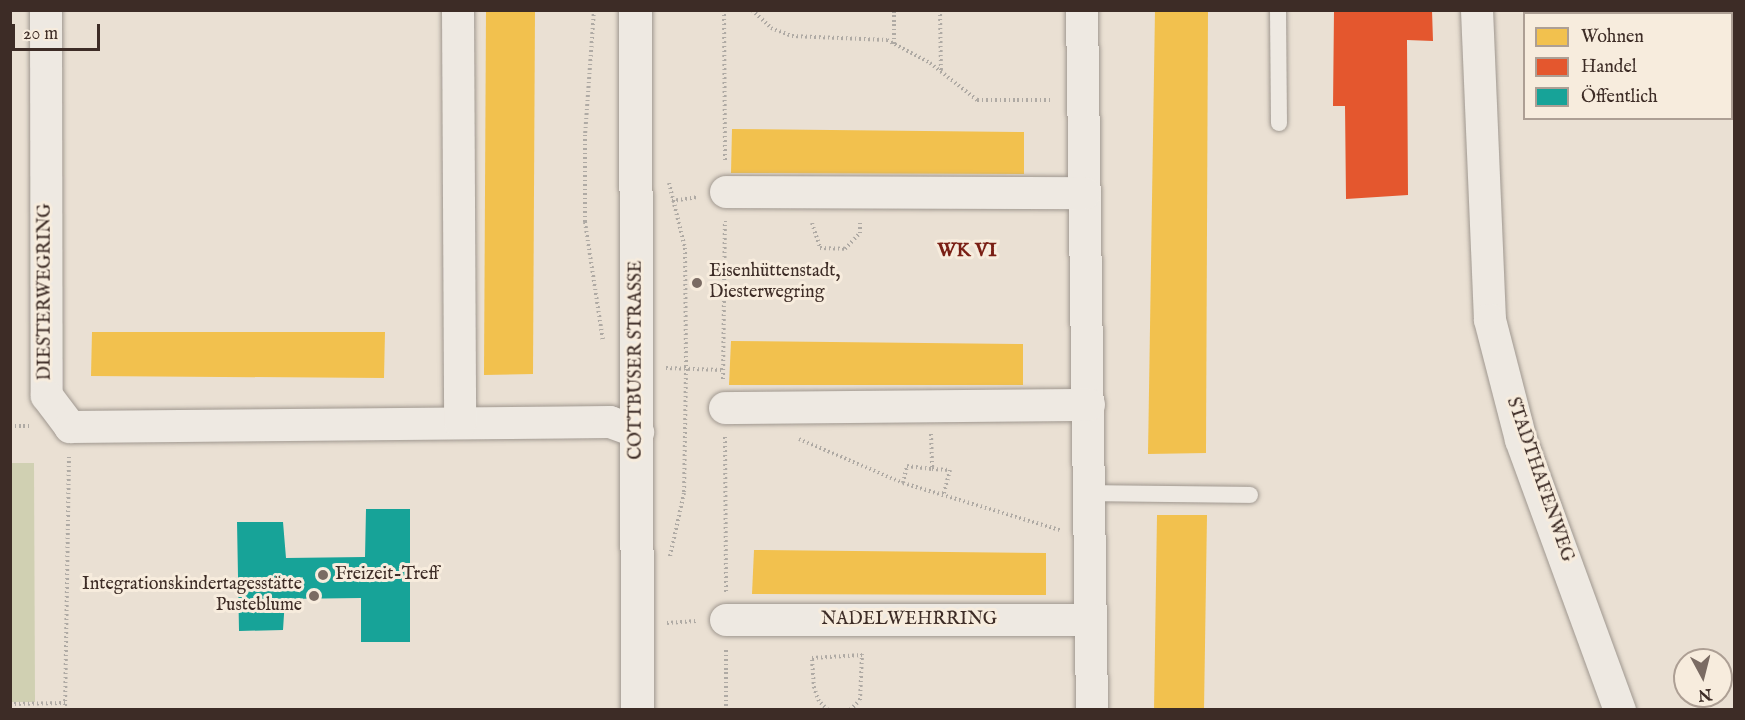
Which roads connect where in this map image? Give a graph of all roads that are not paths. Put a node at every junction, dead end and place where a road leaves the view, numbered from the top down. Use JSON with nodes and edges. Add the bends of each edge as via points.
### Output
{"nodes":[{"id":1,"x":46,"y":10,"type":"edge"},
{"id":2,"x":458,"y":10,"type":"edge"},
{"id":3,"x":635,"y":10,"type":"edge"},
{"id":4,"x":1083,"y":10,"type":"edge"},
{"id":5,"x":1278,"y":10,"type":"edge"},
{"id":6,"x":1479,"y":19,"type":"edge"},
{"id":7,"x":1279,"y":123,"type":"dead end"},
{"id":8,"x":726,"y":192,"type":"road end"},
{"id":9,"x":1085,"y":193,"type":"junction"},
{"id":10,"x":1089,"y":405,"type":"junction"},
{"id":11,"x":725,"y":408,"type":"road end"},
{"id":12,"x":460,"y":423,"type":"junction"},
{"id":13,"x":638,"y":432,"type":"junction"},
{"id":14,"x":1089,"y":493,"type":"junction"},
{"id":15,"x":1250,"y":495,"type":"dead end"},
{"id":16,"x":726,"y":620,"type":"road end"},
{"id":17,"x":1091,"y":620,"type":"junction"},
{"id":18,"x":637,"y":710,"type":"edge"},
{"id":19,"x":1092,"y":710,"type":"edge"},
{"id":20,"x":1620,"y":710,"type":"edge"}],
"edges":[{"from":1,"to":12,"type":"street","name":"DIESTERWEGRING","via":[[47,396],[70,427]]},
{"from":2,"to":12,"type":"street"},
{"from":3,"to":13,"type":"street","name":"COTTBUSER STRASSE"},
{"from":4,"to":9,"type":"street"},
{"from":5,"to":7,"type":"lane"},
{"from":6,"to":20,"type":"street","name":"STADTHAFENWEG","via":[[1490,320],[1521,440]]},
{"from":8,"to":9,"type":"street"},
{"from":9,"to":10,"type":"street"},
{"from":10,"to":11,"type":"street"},
{"from":10,"to":14,"type":"street"},
{"from":12,"to":13,"type":"street","via":[[610,422]]},
{"from":13,"to":18,"type":"street","name":"COTTBUSER STRASSE"},
{"from":14,"to":15,"type":"lane"},
{"from":14,"to":17,"type":"street"},
{"from":16,"to":17,"type":"street","name":"NADELWEHRRING"},
{"from":17,"to":19,"type":"street"}]}
